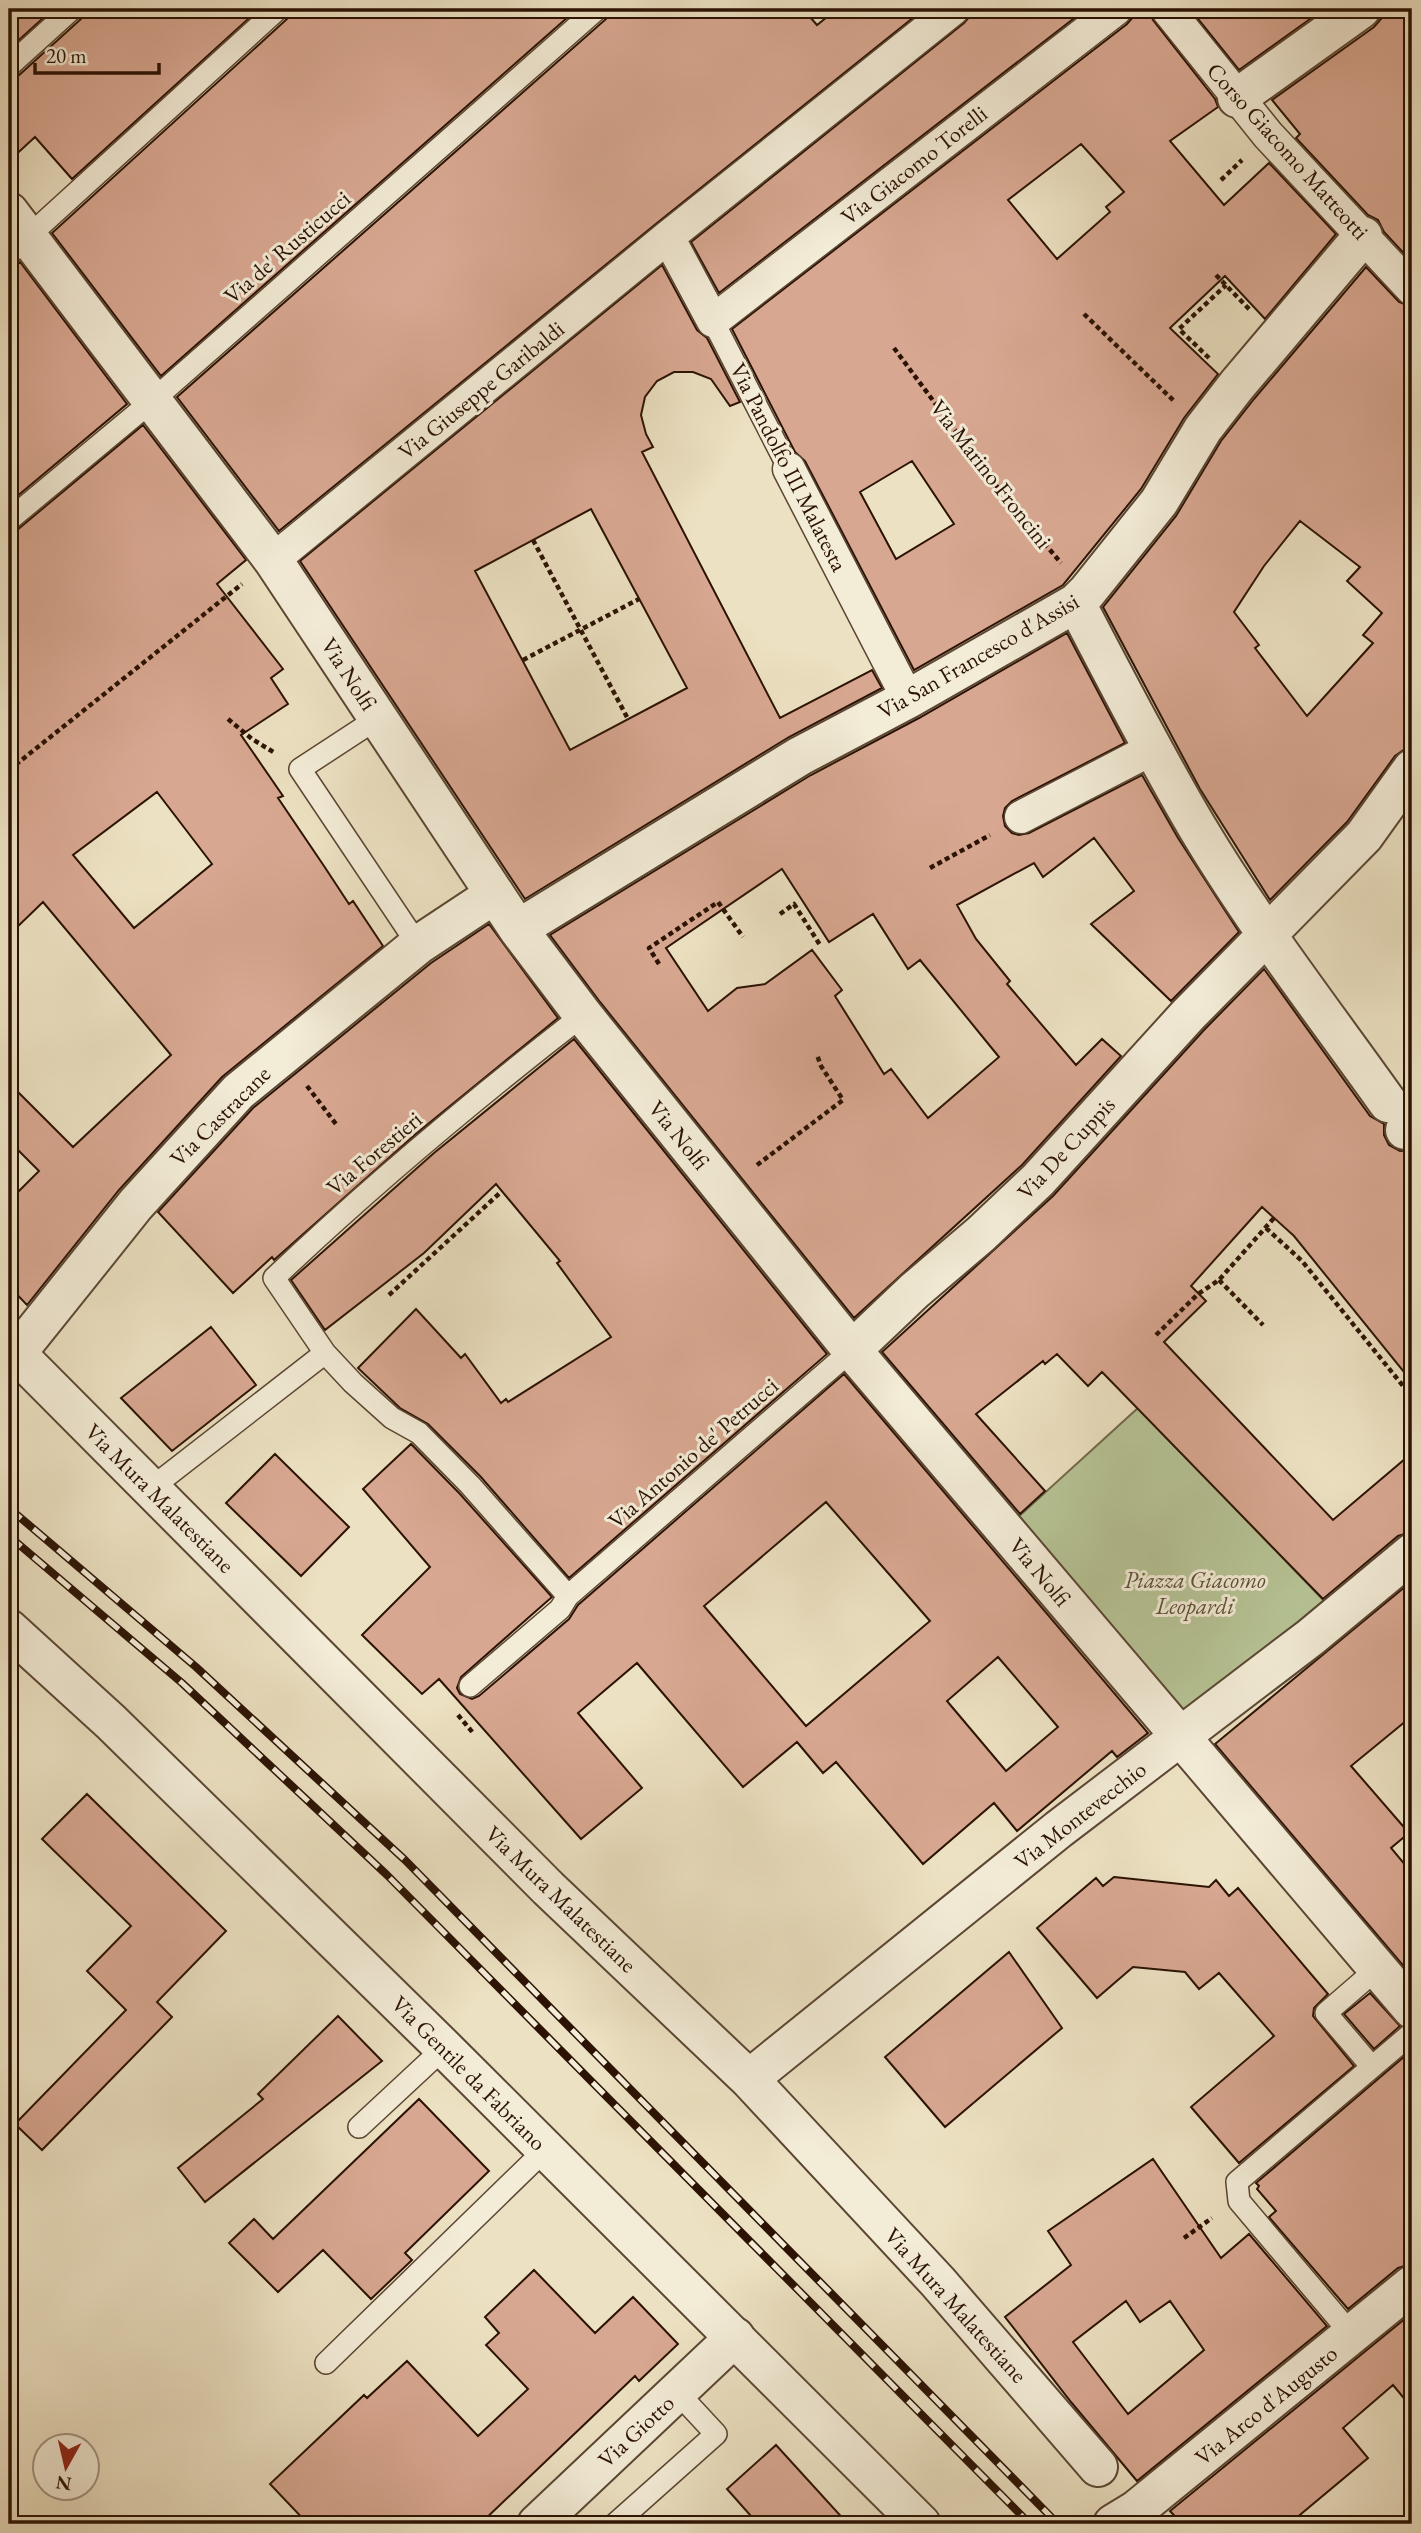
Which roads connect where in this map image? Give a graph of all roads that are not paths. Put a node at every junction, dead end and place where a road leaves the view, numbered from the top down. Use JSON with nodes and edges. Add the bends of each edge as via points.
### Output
{"nodes":[{"id":1,"x":72,"y":9,"type":"edge"},
{"id":2,"x":278,"y":9,"type":"edge"},
{"id":3,"x":597,"y":9,"type":"edge"},
{"id":4,"x":953,"y":9,"type":"edge"},
{"id":5,"x":1116,"y":9,"type":"edge"},
{"id":6,"x":1167,"y":9,"type":"edge"},
{"id":7,"x":1361,"y":9,"type":"edge"},
{"id":8,"x":9,"y":66,"type":"edge"},
{"id":9,"x":1237,"y":98,"type":"junction"},
{"id":10,"x":15,"y":234,"type":"edge"},
{"id":11,"x":1363,"y":236,"type":"junction"},
{"id":12,"x":668,"y":237,"type":"junction"},
{"id":13,"x":1412,"y":289,"type":"edge"},
{"id":14,"x":713,"y":321,"type":"junction"},
{"id":15,"x":152,"y":401,"type":"junction"},
{"id":16,"x":789,"y":469,"type":"joint"},
{"id":17,"x":9,"y":520,"type":"edge"},
{"id":18,"x":273,"y":560,"type":"junction"},
{"id":19,"x":1081,"y":597,"type":"junction"},
{"id":20,"x":908,"y":699,"type":"junction"},
{"id":21,"x":378,"y":718,"type":"junction"},
{"id":22,"x":1152,"y":749,"type":"junction"},
{"id":23,"x":1412,"y":769,"type":"edge"},
{"id":24,"x":1021,"y":817,"type":"road end"},
{"id":25,"x":495,"y":894,"type":"junction"},
{"id":26,"x":518,"y":929,"type":"junction"},
{"id":27,"x":1268,"y":934,"type":"junction"},
{"id":28,"x":418,"y":945,"type":"junction"},
{"id":29,"x":583,"y":1016,"type":"junction"},
{"id":30,"x":1404,"y":1126,"type":"edge"},
{"id":31,"x":13,"y":1350,"type":"edge"},
{"id":32,"x":852,"y":1350,"type":"junction"},
{"id":33,"x":325,"y":1353,"type":"junction"},
{"id":34,"x":150,"y":1489,"type":"junction"},
{"id":35,"x":1412,"y":1553,"type":"edge"},
{"id":36,"x":568,"y":1596,"type":"junction"},
{"id":37,"x":9,"y":1629,"type":"edge"},
{"id":38,"x":470,"y":1686,"type":"dead end"},
{"id":39,"x":1180,"y":1738,"type":"junction"},
{"id":40,"x":1378,"y":1968,"type":"junction"},
{"id":41,"x":1412,"y":2008,"type":"edge"},
{"id":42,"x":1412,"y":2032,"type":"edge"},
{"id":43,"x":444,"y":2048,"type":"junction"},
{"id":44,"x":1372,"y":2067,"type":"junction"},
{"id":45,"x":749,"y":2079,"type":"junction"},
{"id":46,"x":359,"y":2127,"type":"dead end"},
{"id":47,"x":546,"y":2149,"type":"junction"},
{"id":48,"x":1412,"y":2285,"type":"edge"},
{"id":49,"x":1352,"y":2335,"type":"junction"},
{"id":50,"x":735,"y":2337,"type":"junction"},
{"id":51,"x":326,"y":2363,"type":"dead end"},
{"id":52,"x":677,"y":2392,"type":"junction"},
{"id":53,"x":1098,"y":2467,"type":"dead end"},
{"id":54,"x":1115,"y":2523,"type":"edge"},
{"id":55,"x":537,"y":2524,"type":"edge"},
{"id":56,"x":615,"y":2524,"type":"edge"},
{"id":57,"x":921,"y":2524,"type":"edge"}],
"edges":[{"from":1,"to":8,"type":"lane"},
{"from":2,"to":10,"type":"lane"},
{"from":3,"to":15,"type":"lane","name":"Via de' Rusticucci"},
{"from":4,"to":12,"type":"street","name":"Via Giuseppe Garibaldi"},
{"from":5,"to":14,"type":"street","name":"Via Giacomo Torelli"},
{"from":6,"to":9,"type":"street","name":"Corso Giacomo Matteotti"},
{"from":7,"to":9,"type":"street"},
{"from":9,"to":11,"type":"street","name":"Corso Giacomo Matteotti"},
{"from":10,"to":15,"type":"street","name":"Via Nolfi"},
{"from":11,"to":13,"type":"street","name":"Corso Giacomo Matteotti"},
{"from":11,"to":19,"type":"street","name":"Via San Francesco d'Assisi","via":[[1237,385],[1203,429],[1159,502]]},
{"from":12,"to":14,"type":"street","name":"Via Pandolfo III Malatesta"},
{"from":12,"to":18,"type":"street","name":"Via Giuseppe Garibaldi"},
{"from":14,"to":16,"type":"lane","name":"Via Pandolfo III Malatesta"},
{"from":15,"to":17,"type":"lane","name":"Via de' Rusticucci"},
{"from":15,"to":18,"type":"street","name":"Via Nolfi"},
{"from":16,"to":20,"type":"street","name":"Via Pandolfo III Malatesta"},
{"from":18,"to":21,"type":"street","name":"Via Nolfi"},
{"from":19,"to":20,"type":"street","name":"Via San Francesco d'Assisi"},
{"from":19,"to":22,"type":"street"},
{"from":20,"to":26,"type":"street","name":"Via San Francesco d'Assisi","via":[[800,756]]},
{"from":21,"to":25,"type":"street","name":"Via Nolfi"},
{"from":21,"to":28,"type":"lane","via":[[300,769]]},
{"from":22,"to":24,"type":"street"},
{"from":22,"to":27,"type":"street"},
{"from":23,"to":27,"type":"street","name":"Via De Cuppis","via":[[1364,836]]},
{"from":25,"to":26,"type":"street","name":"Via Nolfi"},
{"from":25,"to":28,"type":"street","name":"Via Castracane"},
{"from":26,"to":29,"type":"street","name":"Via Nolfi"},
{"from":27,"to":30,"type":"street"},
{"from":27,"to":32,"type":"street","name":"Via De Cuppis","via":[[1038,1180]]},
{"from":28,"to":31,"type":"street","name":"Via Castracane","via":[[238,1092]]},
{"from":29,"to":32,"type":"street","name":"Via Nolfi"},
{"from":29,"to":33,"type":"lane","name":"Via Forestieri","via":[[356,1202],[274,1278]]},
{"from":31,"to":34,"type":"street","name":"Via Mura Malatestiane"},
{"from":32,"to":36,"type":"lane","name":"Via Antonio de' Petrucci"},
{"from":32,"to":39,"type":"street","name":"Via Nolfi"},
{"from":33,"to":34,"type":"lane"},
{"from":33,"to":36,"type":"lane","via":[[392,1418],[418,1433]]},
{"from":34,"to":45,"type":"street","name":"Via Mura Malatestiane","via":[[548,1888]]},
{"from":35,"to":39,"type":"street","name":"Via Montevecchio"},
{"from":36,"to":38,"type":"lane","name":"Via Antonio de' Petrucci","via":[[560,1609]]},
{"from":37,"to":43,"type":"street","name":"Via Gentile da Fabriano","via":[[111,1722]]},
{"from":39,"to":40,"type":"street","name":"Via Nolfi"},
{"from":39,"to":45,"type":"street","name":"Via Montevecchio","via":[[1059,1829]]},
{"from":40,"to":41,"type":"street","name":"Via Nolfi"},
{"from":40,"to":44,"type":"lane","via":[[1326,2014]]},
{"from":42,"to":44,"type":"lane"},
{"from":43,"to":46,"type":"lane"},
{"from":43,"to":47,"type":"street","name":"Via Gentile da Fabriano"},
{"from":44,"to":49,"type":"lane","via":[[1237,2182],[1239,2201]]},
{"from":45,"to":53,"type":"street","name":"Via Mura Malatestiane","via":[[938,2282]]},
{"from":47,"to":50,"type":"street","name":"Via Gentile da Fabriano"},
{"from":47,"to":51,"type":"lane"},
{"from":48,"to":49,"type":"street","name":"Via Arco d'Augusto"},
{"from":49,"to":54,"type":"street","name":"Via Arco d'Augusto"},
{"from":50,"to":52,"type":"street","name":"Via Giotto"},
{"from":50,"to":57,"type":"street","name":"Via Gentile da Fabriano"},
{"from":52,"to":55,"type":"street","name":"Via Giotto"},
{"from":52,"to":56,"type":"lane","via":[[716,2434]]}]}
